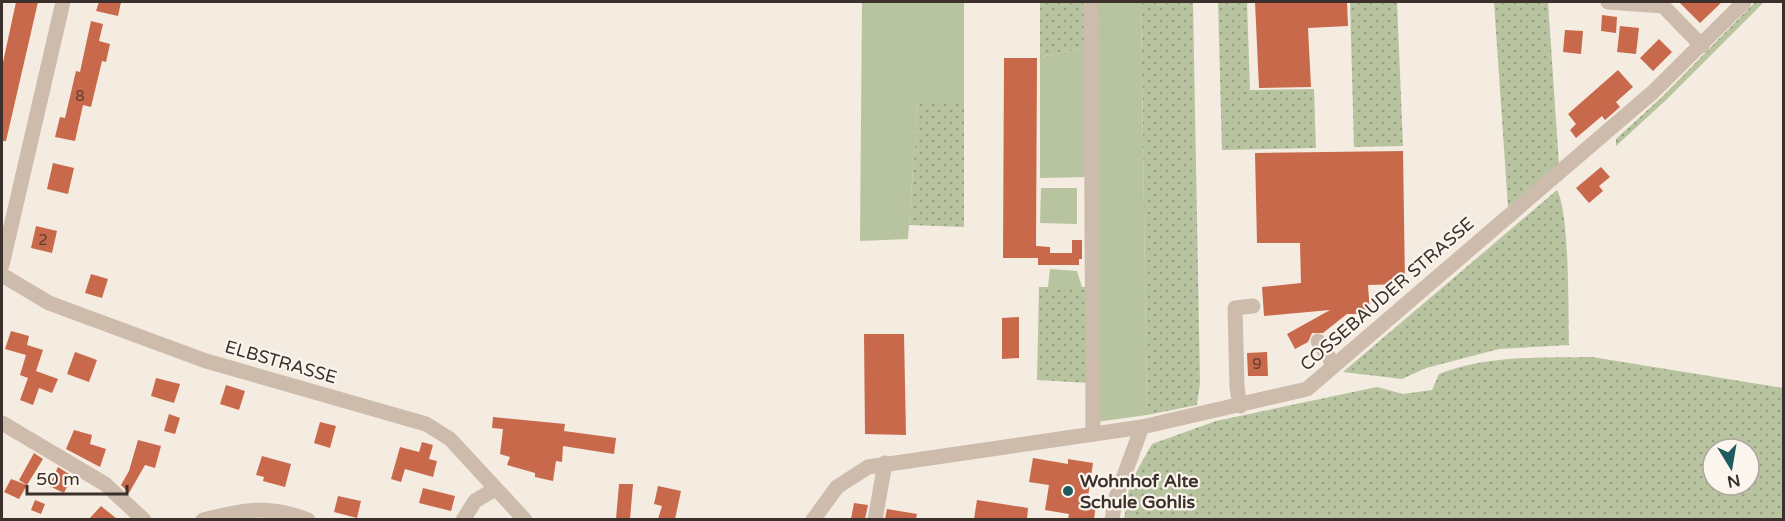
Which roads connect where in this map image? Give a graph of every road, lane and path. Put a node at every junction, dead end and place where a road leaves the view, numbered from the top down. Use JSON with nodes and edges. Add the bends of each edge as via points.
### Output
{"nodes":[{"id":1,"x":63,"y":2,"type":"edge"},
{"id":2,"x":1091,"y":2,"type":"edge"},
{"id":3,"x":1608,"y":2,"type":"edge"},
{"id":4,"x":1744,"y":2,"type":"edge"},
{"id":5,"x":1702,"y":46,"type":"junction"},
{"id":6,"x":2,"y":265,"type":"edge"},
{"id":7,"x":2,"y":275,"type":"edge"},
{"id":8,"x":1253,"y":306,"type":"dead end"},
{"id":9,"x":1318,"y":341,"type":"dead end"},
{"id":10,"x":1334,"y":365,"type":"junction"},
{"id":11,"x":1240,"y":406,"type":"junction"},
{"id":12,"x":2,"y":423,"type":"edge"},
{"id":13,"x":1142,"y":427,"type":"junction"},
{"id":14,"x":1093,"y":434,"type":"junction"},
{"id":15,"x":885,"y":463,"type":"junction"},
{"id":16,"x":495,"y":489,"type":"junction"},
{"id":17,"x":144,"y":519,"type":"edge"},
{"id":18,"x":203,"y":519,"type":"edge"},
{"id":19,"x":308,"y":519,"type":"edge"},
{"id":20,"x":463,"y":519,"type":"edge"},
{"id":21,"x":525,"y":519,"type":"edge"},
{"id":22,"x":813,"y":519,"type":"edge"},
{"id":23,"x":875,"y":519,"type":"edge"},
{"id":24,"x":1112,"y":519,"type":"edge"}],
"edges":[{"from":1,"to":6,"type":"street"},
{"from":2,"to":14,"type":"street"},
{"from":3,"to":5,"type":"street","via":[[1663,6]]},
{"from":4,"to":5,"type":"street","name":"COSSEBAUDER STRASSE"},
{"from":5,"to":10,"type":"street","name":"COSSEBAUDER STRASSE","via":[[1653,93]]},
{"from":7,"to":16,"type":"street","name":"ELBSTRASSE","via":[[49,303],[206,361],[426,424],[450,439]]},
{"from":8,"to":11,"type":"street","via":[[1235,308]]},
{"from":9,"to":10,"type":"street"},
{"from":10,"to":11,"type":"street","name":"COSSEBAUDER STRASSE","via":[[1306,389]]},
{"from":11,"to":13,"type":"street","name":"COSSEBAUDER STRASSE"},
{"from":12,"to":17,"type":"street","via":[[105,484]]},
{"from":13,"to":14,"type":"street","name":"COSSEBAUDER STRASSE"},
{"from":13,"to":24,"type":"street"},
{"from":14,"to":15,"type":"street","name":"COSSEBAUDER STRASSE"},
{"from":15,"to":22,"type":"street","name":"COSSEBAUDER STRASSE","via":[[868,467],[837,486]]},
{"from":15,"to":23,"type":"street"},
{"from":16,"to":20,"type":"street","via":[[475,501]]},
{"from":16,"to":21,"type":"street","name":"ELBSTRASSE"},
{"from":18,"to":19,"type":"street","via":[[243,510],[283,510]]}]}
